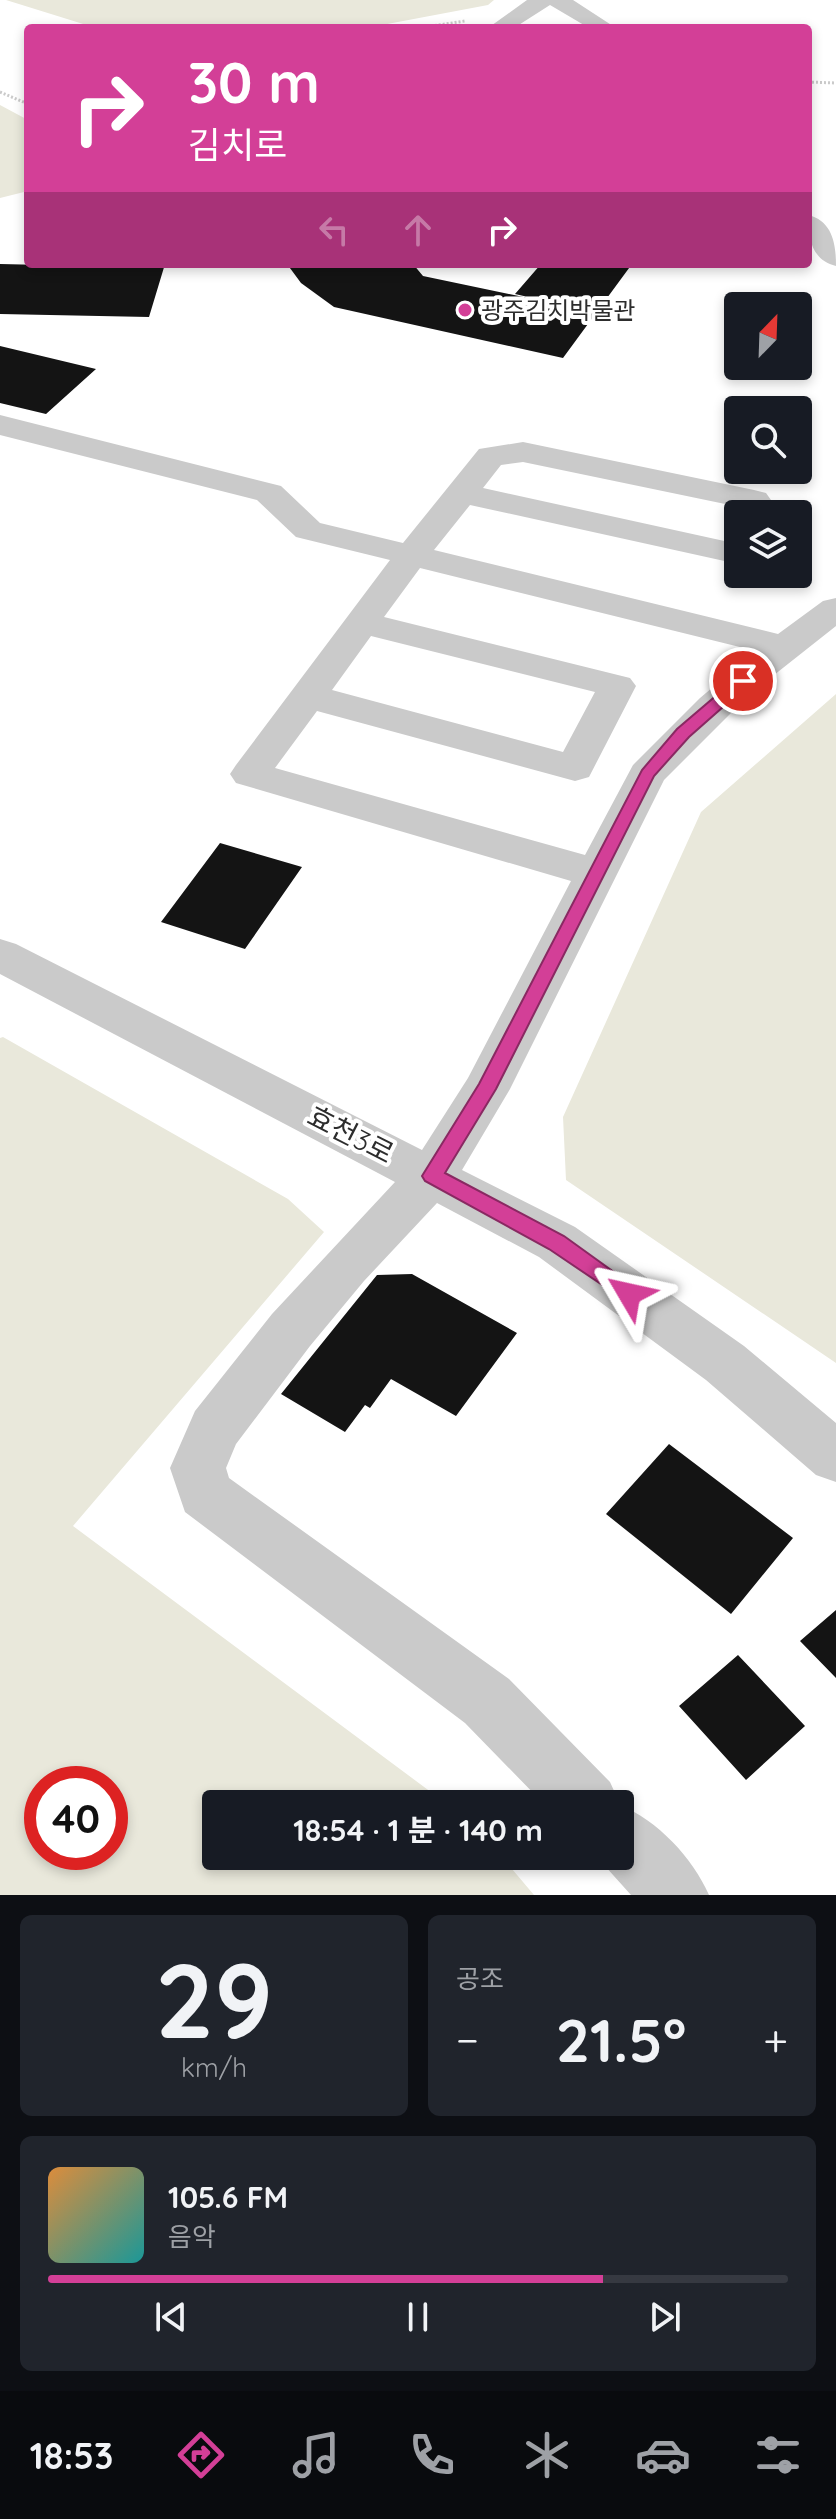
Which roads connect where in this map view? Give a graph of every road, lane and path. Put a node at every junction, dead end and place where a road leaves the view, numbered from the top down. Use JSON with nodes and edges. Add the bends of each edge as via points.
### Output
{"nodes":[{"id":1,"x":542,"y":0,"type":"edge"},
{"id":2,"x":557,"y":0,"type":"edge"},
{"id":3,"x":505,"y":24,"type":"edge"},
{"id":4,"x":600,"y":24,"type":"edge"},
{"id":5,"x":812,"y":82,"type":"edge"},
{"id":6,"x":836,"y":83,"type":"edge"},
{"id":7,"x":0,"y":92,"type":"edge"},
{"id":8,"x":24,"y":102,"type":"edge"},
{"id":9,"x":812,"y":228,"type":"edge"},
{"id":10,"x":836,"y":258,"type":"edge"},
{"id":11,"x":0,"y":425,"type":"edge"},
{"id":12,"x":462,"y":493,"type":"junction"},
{"id":13,"x":754,"y":500,"type":"dead end"},
{"id":14,"x":724,"y":551,"type":"edge"},
{"id":15,"x":411,"y":556,"type":"junction"},
{"id":16,"x":836,"y":609,"type":"edge"},
{"id":17,"x":363,"y":623,"type":"junction"},
{"id":18,"x":783,"y":646,"type":"junction"},
{"id":19,"x":308,"y":696,"type":"junction"},
{"id":20,"x":596,"y":873,"type":"junction"},
{"id":21,"x":5,"y":960,"type":"edge"},
{"id":22,"x":432,"y":1176,"type":"junction"},
{"id":23,"x":833,"y":1449,"type":"edge"},
{"id":24,"x":574,"y":1790,"type":"edge"},
{"id":25,"x":634,"y":1852,"type":"edge"},
{"id":26,"x":676,"y":1895,"type":"edge"}],
"edges":[{"from":1,"to":3,"type":"street"},
{"from":2,"to":4,"type":"street"},
{"from":5,"to":6,"type":"path"},
{"from":7,"to":8,"type":"path"},
{"from":9,"to":10,"type":"street"},
{"from":11,"to":15,"type":"street","via":[[269,493],[308,530]]},
{"from":12,"to":13,"type":"street","via":[[491,456],[523,452]]},
{"from":12,"to":14,"type":"street"},
{"from":12,"to":15,"type":"street"},
{"from":15,"to":17,"type":"street"},
{"from":15,"to":18,"type":"street"},
{"from":16,"to":18,"type":"street"},
{"from":17,"to":19,"type":"street"},
{"from":17,"to":19,"type":"street","via":[[617,686],[575,768]]},
{"from":18,"to":20,"type":"street","via":[[683,733],[647,774]]},
{"from":19,"to":20,"type":"street","via":[[250,774]]},
{"from":20,"to":22,"type":"street","via":[[486,1089]]},
{"from":21,"to":22,"type":"street","name":"효천3로"},
{"from":22,"to":23,"type":"street","name":"효천3로","via":[[557,1242]]},
{"from":22,"to":24,"type":"street","via":[[291,1330],[214,1429],[198,1468],[205,1494],[487,1701]]},
{"from":25,"to":26,"type":"street"}]}
